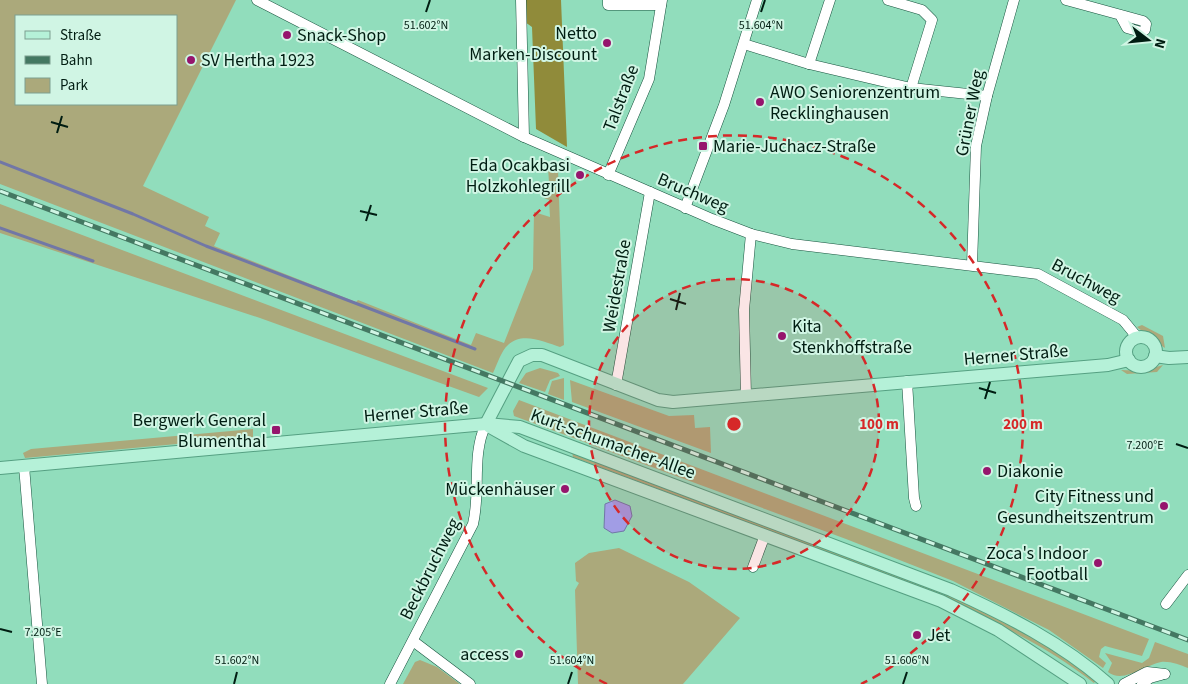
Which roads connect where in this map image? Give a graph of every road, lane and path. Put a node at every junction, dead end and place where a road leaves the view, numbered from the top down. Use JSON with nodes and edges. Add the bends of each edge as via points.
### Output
{"nodes":[{"id":1,"x":257,"y":0,"type":"edge"},
{"id":2,"x":521,"y":0,"type":"edge"},
{"id":3,"x":608,"y":0,"type":"edge"},
{"id":4,"x":757,"y":0,"type":"edge"},
{"id":5,"x":830,"y":0,"type":"edge"},
{"id":6,"x":888,"y":0,"type":"edge"},
{"id":7,"x":1014,"y":0,"type":"edge"},
{"id":8,"x":1066,"y":0,"type":"edge"},
{"id":9,"x":661,"y":2,"type":"edge"},
{"id":10,"x":1120,"y":15,"type":"dead end"},
{"id":11,"x":744,"y":44,"type":"junction"},
{"id":12,"x":809,"y":64,"type":"junction"},
{"id":13,"x":911,"y":88,"type":"junction"},
{"id":14,"x":987,"y":96,"type":"junction"},
{"id":15,"x":524,"y":137,"type":"junction"},
{"id":16,"x":608,"y":175,"type":"junction"},
{"id":17,"x":650,"y":192,"type":"junction"},
{"id":18,"x":685,"y":208,"type":"junction"},
{"id":19,"x":752,"y":234,"type":"junction"},
{"id":20,"x":972,"y":264,"type":"junction"},
{"id":21,"x":1136,"y":337,"type":"junction"},
{"id":22,"x":1155,"y":356,"type":"junction"},
{"id":23,"x":1188,"y":356,"type":"edge"},
{"id":24,"x":1129,"y":360,"type":"junction"},
{"id":25,"x":907,"y":381,"type":"junction"},
{"id":26,"x":616,"y":385,"type":"junction"},
{"id":27,"x":746,"y":396,"type":"junction"},
{"id":28,"x":486,"y":424,"type":"junction"},
{"id":29,"x":24,"y":466,"type":"junction"},
{"id":30,"x":0,"y":468,"type":"edge"},
{"id":31,"x":916,"y":506,"type":"dead end"},
{"id":32,"x":765,"y":534,"type":"junction"},
{"id":33,"x":753,"y":567,"type":"dead end"},
{"id":34,"x":1188,"y":575,"type":"edge"},
{"id":35,"x":1166,"y":604,"type":"dead end"},
{"id":36,"x":413,"y":641,"type":"junction"},
{"id":37,"x":1069,"y":679,"type":"edge"},
{"id":38,"x":42,"y":684,"type":"edge"},
{"id":39,"x":390,"y":684,"type":"edge"},
{"id":40,"x":470,"y":684,"type":"edge"},
{"id":41,"x":1080,"y":684,"type":"edge"},
{"id":42,"x":1108,"y":684,"type":"edge"},
{"id":43,"x":1124,"y":684,"type":"edge"},
{"id":44,"x":1142,"y":684,"type":"edge"}],
"edges":[{"from":1,"to":15,"type":"street","name":"Bruchweg"},
{"from":2,"to":15,"type":"street"},
{"from":3,"to":9,"type":"street","via":[[608,5]]},
{"from":4,"to":11,"type":"street"},
{"from":5,"to":12,"type":"street"},
{"from":6,"to":13,"type":"street","via":[[922,10],[932,20]]},
{"from":7,"to":14,"type":"street","name":"Grüner Weg"},
{"from":8,"to":10,"type":"street"},
{"from":9,"to":16,"type":"street","name":"Talstraße","via":[[649,79]]},
{"from":11,"to":12,"type":"street"},
{"from":11,"to":18,"type":"street"},
{"from":12,"to":13,"type":"street"},
{"from":13,"to":14,"type":"street"},
{"from":14,"to":20,"type":"street","name":"Grüner Weg","via":[[976,146]]},
{"from":15,"to":16,"type":"street","name":"Bruchweg"},
{"from":16,"to":17,"type":"street","name":"Bruchweg"},
{"from":17,"to":18,"type":"street","name":"Bruchweg"},
{"from":17,"to":26,"type":"street","name":"Weidestraße"},
{"from":18,"to":19,"type":"street","name":"Bruchweg"},
{"from":19,"to":20,"type":"street","name":"Bruchweg","via":[[834,251]]},
{"from":19,"to":27,"type":"street","via":[[744,310]]},
{"from":20,"to":21,"type":"street","name":"Bruchweg","via":[[1038,274],[1123,320]]},
{"from":21,"to":22,"type":"main road","via":[[1143,337],[1153,344]]},
{"from":21,"to":24,"type":"main road","via":[[1128,344],[1126,355]]},
{"from":22,"to":23,"type":"main road"},
{"from":22,"to":24,"type":"main road","via":[[1143,366]]},
{"from":24,"to":25,"type":"main road","name":"Herner Straße","via":[[1108,365]]},
{"from":25,"to":27,"type":"main road","name":"Herner Straße"},
{"from":25,"to":31,"type":"street"},
{"from":26,"to":27,"type":"main road","name":"Herner Straße","via":[[673,402]]},
{"from":26,"to":28,"type":"main road","name":"Herner Straße","via":[[566,363],[532,355],[519,362]]},
{"from":28,"to":29,"type":"main road","name":"Herner Straße"},
{"from":28,"to":32,"type":"main road","name":"Kurt-Schumacher-Allee","via":[[524,446]]},
{"from":28,"to":36,"type":"street","name":"Beckbruchweg","via":[[478,440],[478,496],[473,524]]},
{"from":28,"to":42,"type":"main road","name":"Kurt-Schumacher-Allee","via":[[520,427],[914,574],[1021,624],[1054,643]]},
{"from":29,"to":30,"type":"main road","name":"Herner Straße"},
{"from":29,"to":38,"type":"street"},
{"from":32,"to":33,"type":"street"},
{"from":32,"to":37,"type":"main road","name":"Kurt-Schumacher-Allee","via":[[941,601],[998,630]]},
{"from":34,"to":35,"type":"street"},
{"from":36,"to":39,"type":"street","name":"Beckbruchweg"},
{"from":36,"to":40,"type":"street","name":"Beckbruchweg"},
{"from":37,"to":41,"type":"main road","name":"Kurt-Schumacher-Allee"},
{"from":43,"to":44,"type":"street","via":[[1147,672],[1165,674],[1154,676]]}]}
